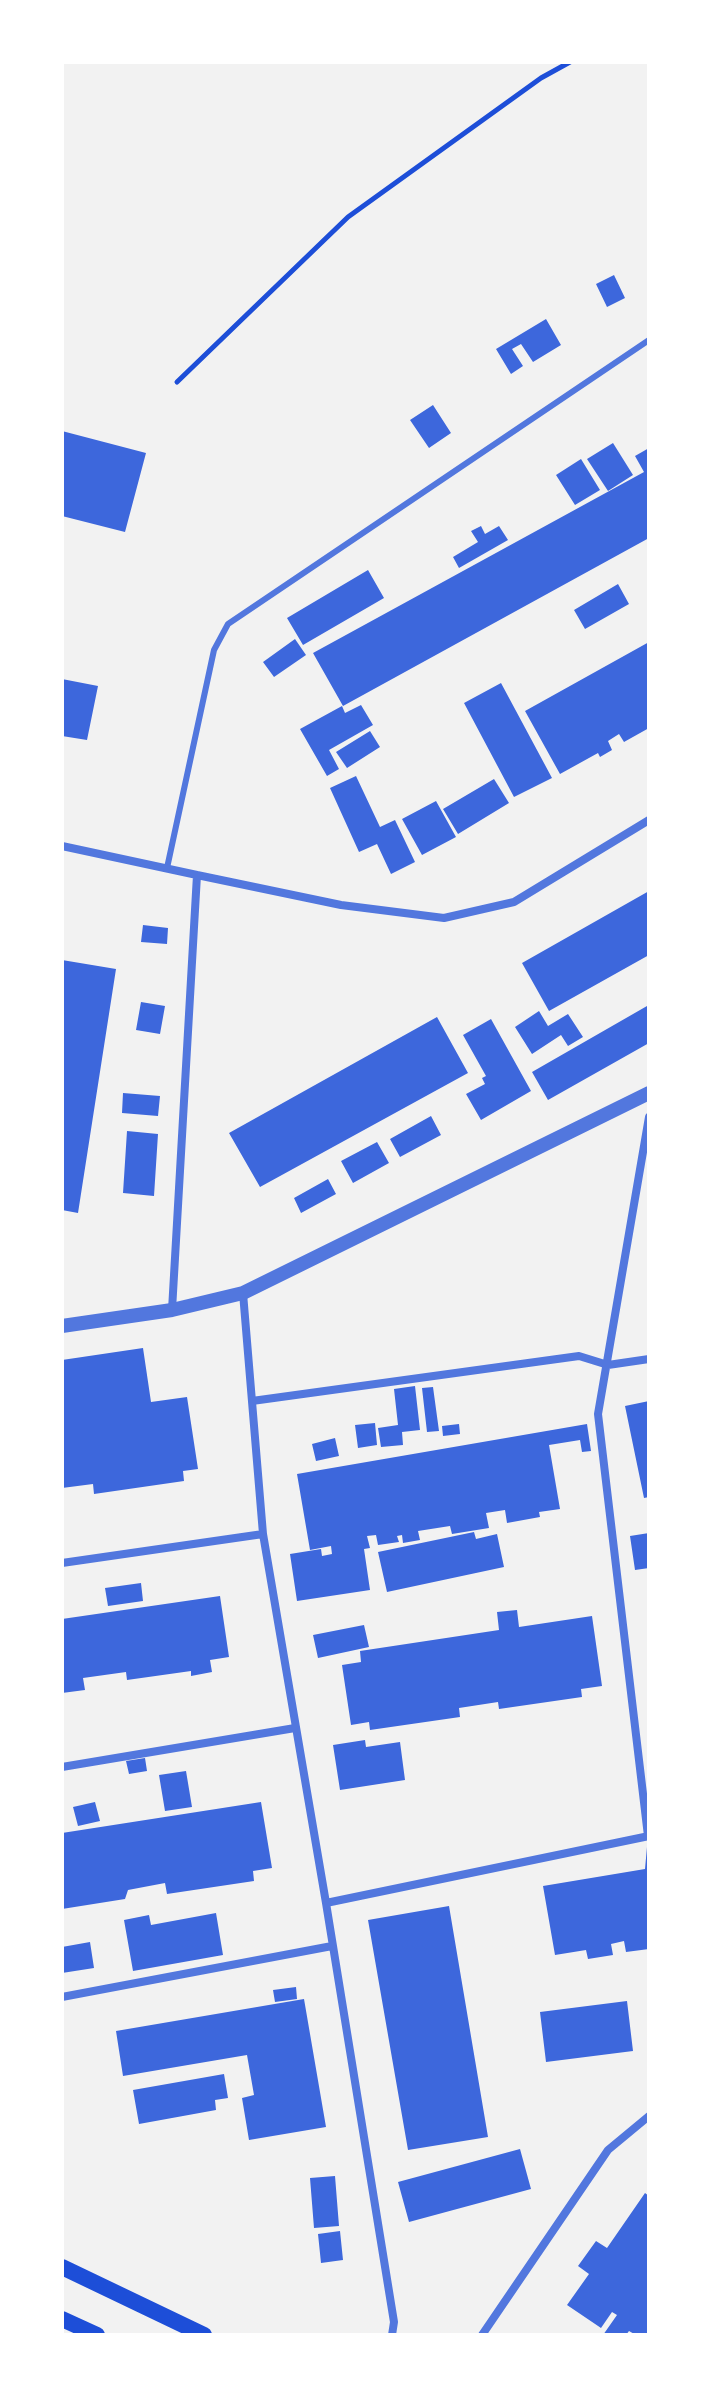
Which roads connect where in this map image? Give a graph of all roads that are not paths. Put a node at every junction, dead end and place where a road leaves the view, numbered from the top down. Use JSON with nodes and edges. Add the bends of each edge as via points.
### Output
{"nodes":[{"id":1,"x":649,"y":340,"type":"edge"},
{"id":2,"x":649,"y":820,"type":"edge"},
{"id":3,"x":62,"y":846,"type":"edge"},
{"id":4,"x":167,"y":868,"type":"junction"},
{"id":5,"x":197,"y":875,"type":"junction"},
{"id":6,"x":649,"y":1093,"type":"edge"},
{"id":7,"x":649,"y":1117,"type":"edge"},
{"id":8,"x":243,"y":1293,"type":"junction"},
{"id":9,"x":172,"y":1310,"type":"junction"},
{"id":10,"x":62,"y":1326,"type":"edge"},
{"id":11,"x":649,"y":1359,"type":"edge"},
{"id":12,"x":608,"y":1365,"type":"junction"},
{"id":13,"x":252,"y":1401,"type":"junction"},
{"id":14,"x":263,"y":1534,"type":"junction"},
{"id":15,"x":62,"y":1563,"type":"edge"},
{"id":16,"x":295,"y":1728,"type":"junction"},
{"id":17,"x":62,"y":1767,"type":"edge"},
{"id":18,"x":649,"y":1836,"type":"edge"},
{"id":19,"x":326,"y":1903,"type":"junction"},
{"id":20,"x":332,"y":1946,"type":"junction"},
{"id":21,"x":62,"y":1997,"type":"edge"},
{"id":22,"x":649,"y":2116,"type":"edge"},
{"id":23,"x":62,"y":2267,"type":"edge"},
{"id":24,"x":62,"y":2319,"type":"edge"},
{"id":25,"x":97,"y":2335,"type":"edge"},
{"id":26,"x":204,"y":2335,"type":"edge"},
{"id":27,"x":392,"y":2335,"type":"edge"},
{"id":28,"x":482,"y":2335,"type":"edge"}],
"edges":[{"from":1,"to":4,"type":"lane","via":[[228,624],[214,650]]},
{"from":2,"to":5,"type":"street","via":[[514,902],[444,918],[341,905]]},
{"from":3,"to":4,"type":"street"},
{"from":4,"to":5,"type":"street"},
{"from":5,"to":9,"type":"street"},
{"from":6,"to":8,"type":"street"},
{"from":7,"to":12,"type":"street"},
{"from":8,"to":9,"type":"street"},
{"from":8,"to":13,"type":"street"},
{"from":9,"to":10,"type":"street"},
{"from":11,"to":12,"type":"street"},
{"from":12,"to":13,"type":"street","via":[[579,1356]]},
{"from":12,"to":18,"type":"street","via":[[598,1414]]},
{"from":13,"to":14,"type":"street"},
{"from":14,"to":15,"type":"street"},
{"from":14,"to":16,"type":"street"},
{"from":16,"to":17,"type":"street"},
{"from":16,"to":19,"type":"street"},
{"from":18,"to":19,"type":"street"},
{"from":19,"to":20,"type":"street"},
{"from":20,"to":21,"type":"street"},
{"from":20,"to":27,"type":"street"},
{"from":22,"to":28,"type":"street","via":[[608,2150]]},
{"from":23,"to":26,"type":"main road"},
{"from":24,"to":25,"type":"main road"}]}
